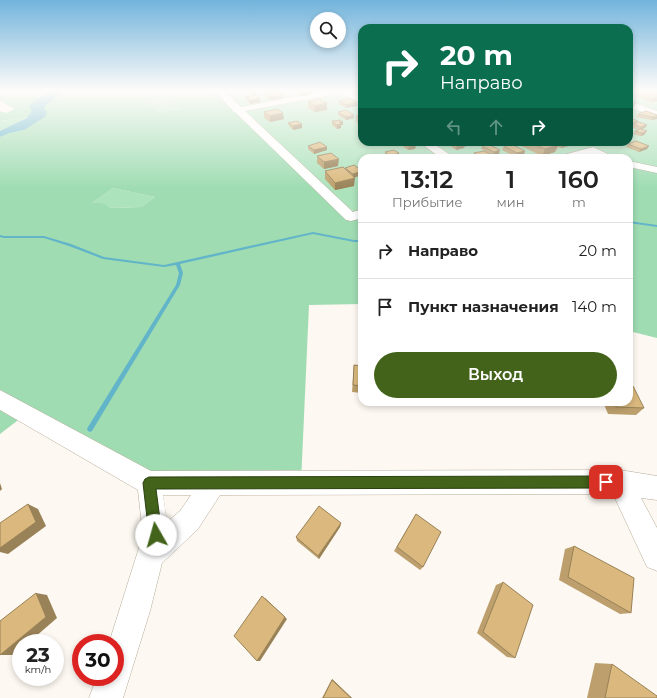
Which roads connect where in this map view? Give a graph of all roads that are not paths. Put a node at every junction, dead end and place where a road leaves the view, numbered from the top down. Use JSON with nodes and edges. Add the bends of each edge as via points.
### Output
{"nodes":[{"id":1,"x":252,"y":124,"type":"edge"},
{"id":2,"x":430,"y":146,"type":"edge"},
{"id":3,"x":584,"y":146,"type":"edge"},
{"id":4,"x":593,"y":150,"type":"junction"},
{"id":5,"x":443,"y":154,"type":"edge"},
{"id":6,"x":578,"y":154,"type":"edge"},
{"id":7,"x":600,"y":154,"type":"edge"},
{"id":8,"x":633,"y":165,"type":"edge"},
{"id":9,"x":657,"y":170,"type":"edge"},
{"id":10,"x":358,"y":214,"type":"edge"},
{"id":11,"x":0,"y":399,"type":"edge"},
{"id":12,"x":145,"y":480,"type":"junction"},
{"id":13,"x":620,"y":482,"type":"junction"},
{"id":14,"x":214,"y":483,"type":"junction"},
{"id":15,"x":657,"y":488,"type":"edge"},
{"id":16,"x":151,"y":555,"type":"junction"},
{"id":17,"x":657,"y":557,"type":"edge"},
{"id":18,"x":124,"y":645,"type":"edge"},
{"id":19,"x":110,"y":686,"type":"edge"},
{"id":20,"x":106,"y":698,"type":"edge"}],
"edges":[{"from":1,"to":10,"type":"street","via":[[351,216]]},
{"from":2,"to":5,"type":"street"},
{"from":3,"to":4,"type":"street"},
{"from":4,"to":6,"type":"street"},
{"from":4,"to":7,"type":"street"},
{"from":8,"to":9,"type":"street"},
{"from":11,"to":12,"type":"street"},
{"from":12,"to":14,"type":"street"},
{"from":12,"to":16,"type":"street","via":[[156,535]]},
{"from":13,"to":14,"type":"street"},
{"from":13,"to":15,"type":"street"},
{"from":13,"to":17,"type":"street"},
{"from":14,"to":16,"type":"street","via":[[189,520]]},
{"from":16,"to":18,"type":"street"},
{"from":19,"to":20,"type":"street"}]}
